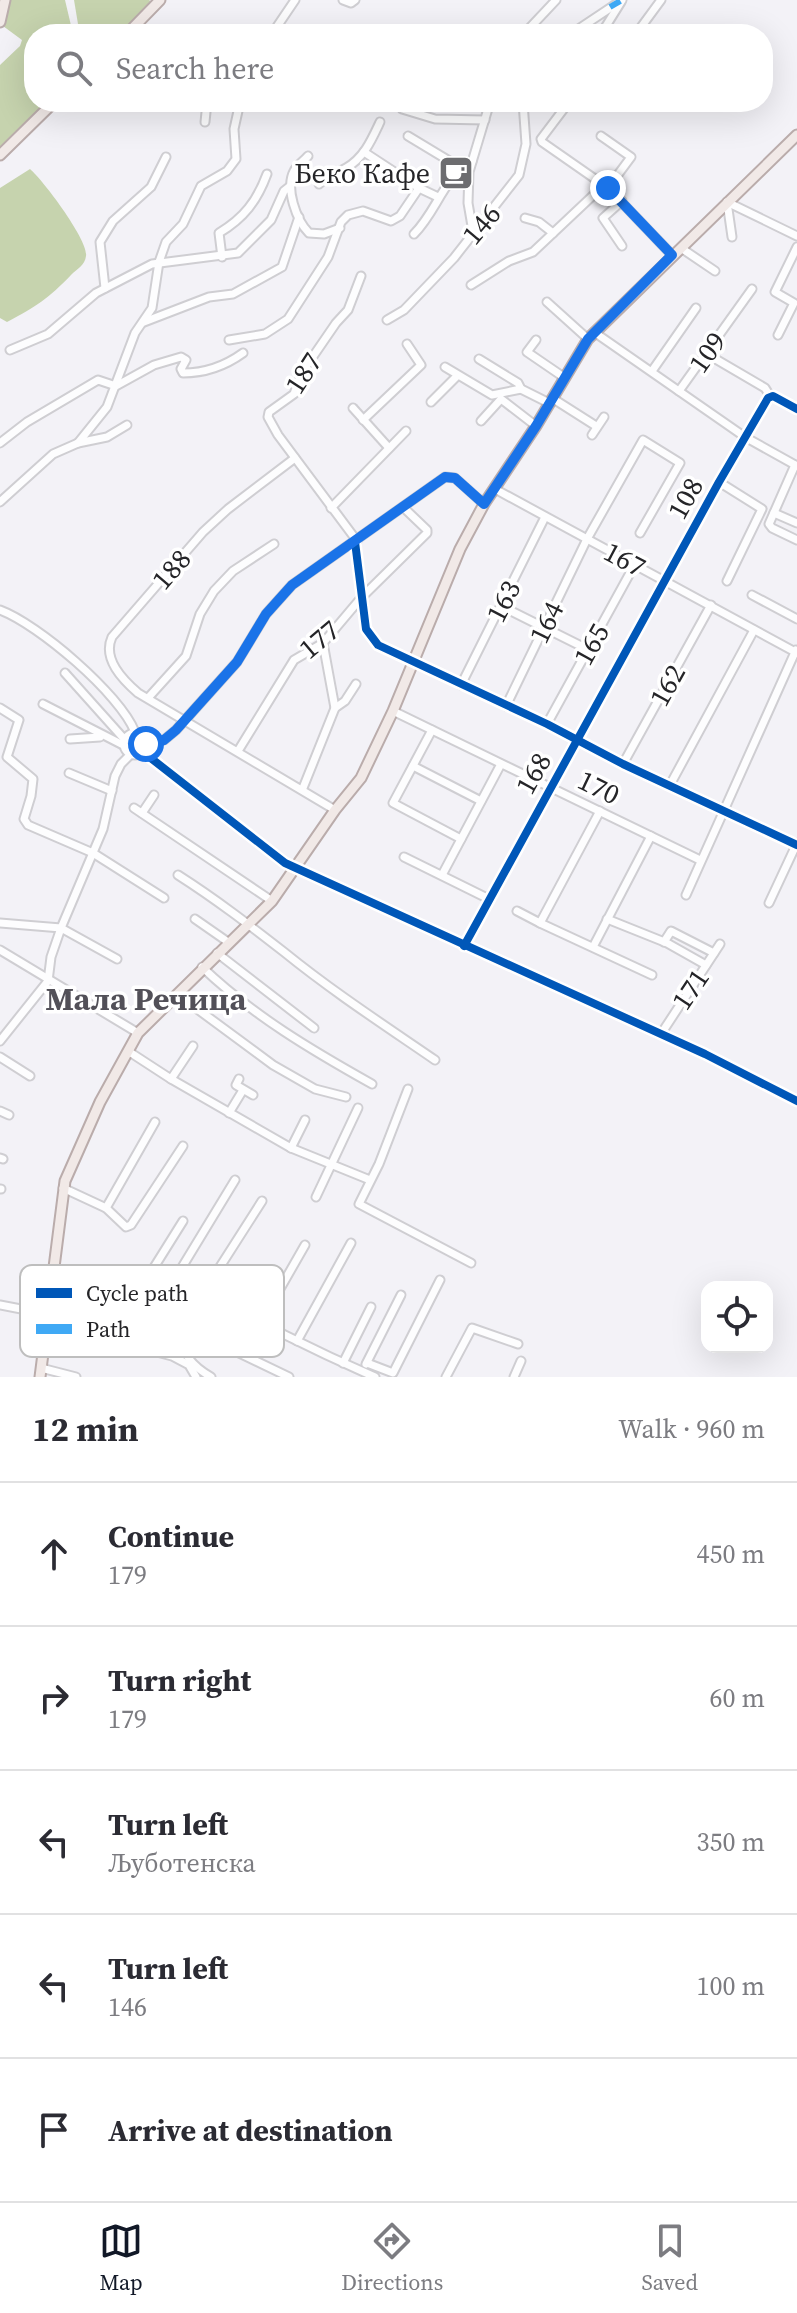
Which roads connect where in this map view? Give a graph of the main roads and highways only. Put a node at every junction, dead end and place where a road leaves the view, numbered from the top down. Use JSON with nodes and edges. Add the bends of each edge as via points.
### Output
{"nodes":[{"id":1,"x":5,"y":0,"type":"edge"},
{"id":2,"x":160,"y":0,"type":"edge"},
{"id":3,"x":0,"y":22,"type":"edge"},
{"id":4,"x":137,"y":24,"type":"edge"},
{"id":5,"x":44,"y":112,"type":"edge"},
{"id":6,"x":797,"y":135,"type":"edge"},
{"id":7,"x":0,"y":155,"type":"edge"},
{"id":8,"x":54,"y":1265,"type":"edge"}],
"edges":[{"from":1,"to":3,"type":"main road"},
{"from":2,"to":4,"type":"main road"},
{"from":5,"to":7,"type":"main road"},
{"from":6,"to":8,"type":"main road","via":[[591,336],[460,549],[361,778],[272,901],[138,1033],[68,1170]]}]}
